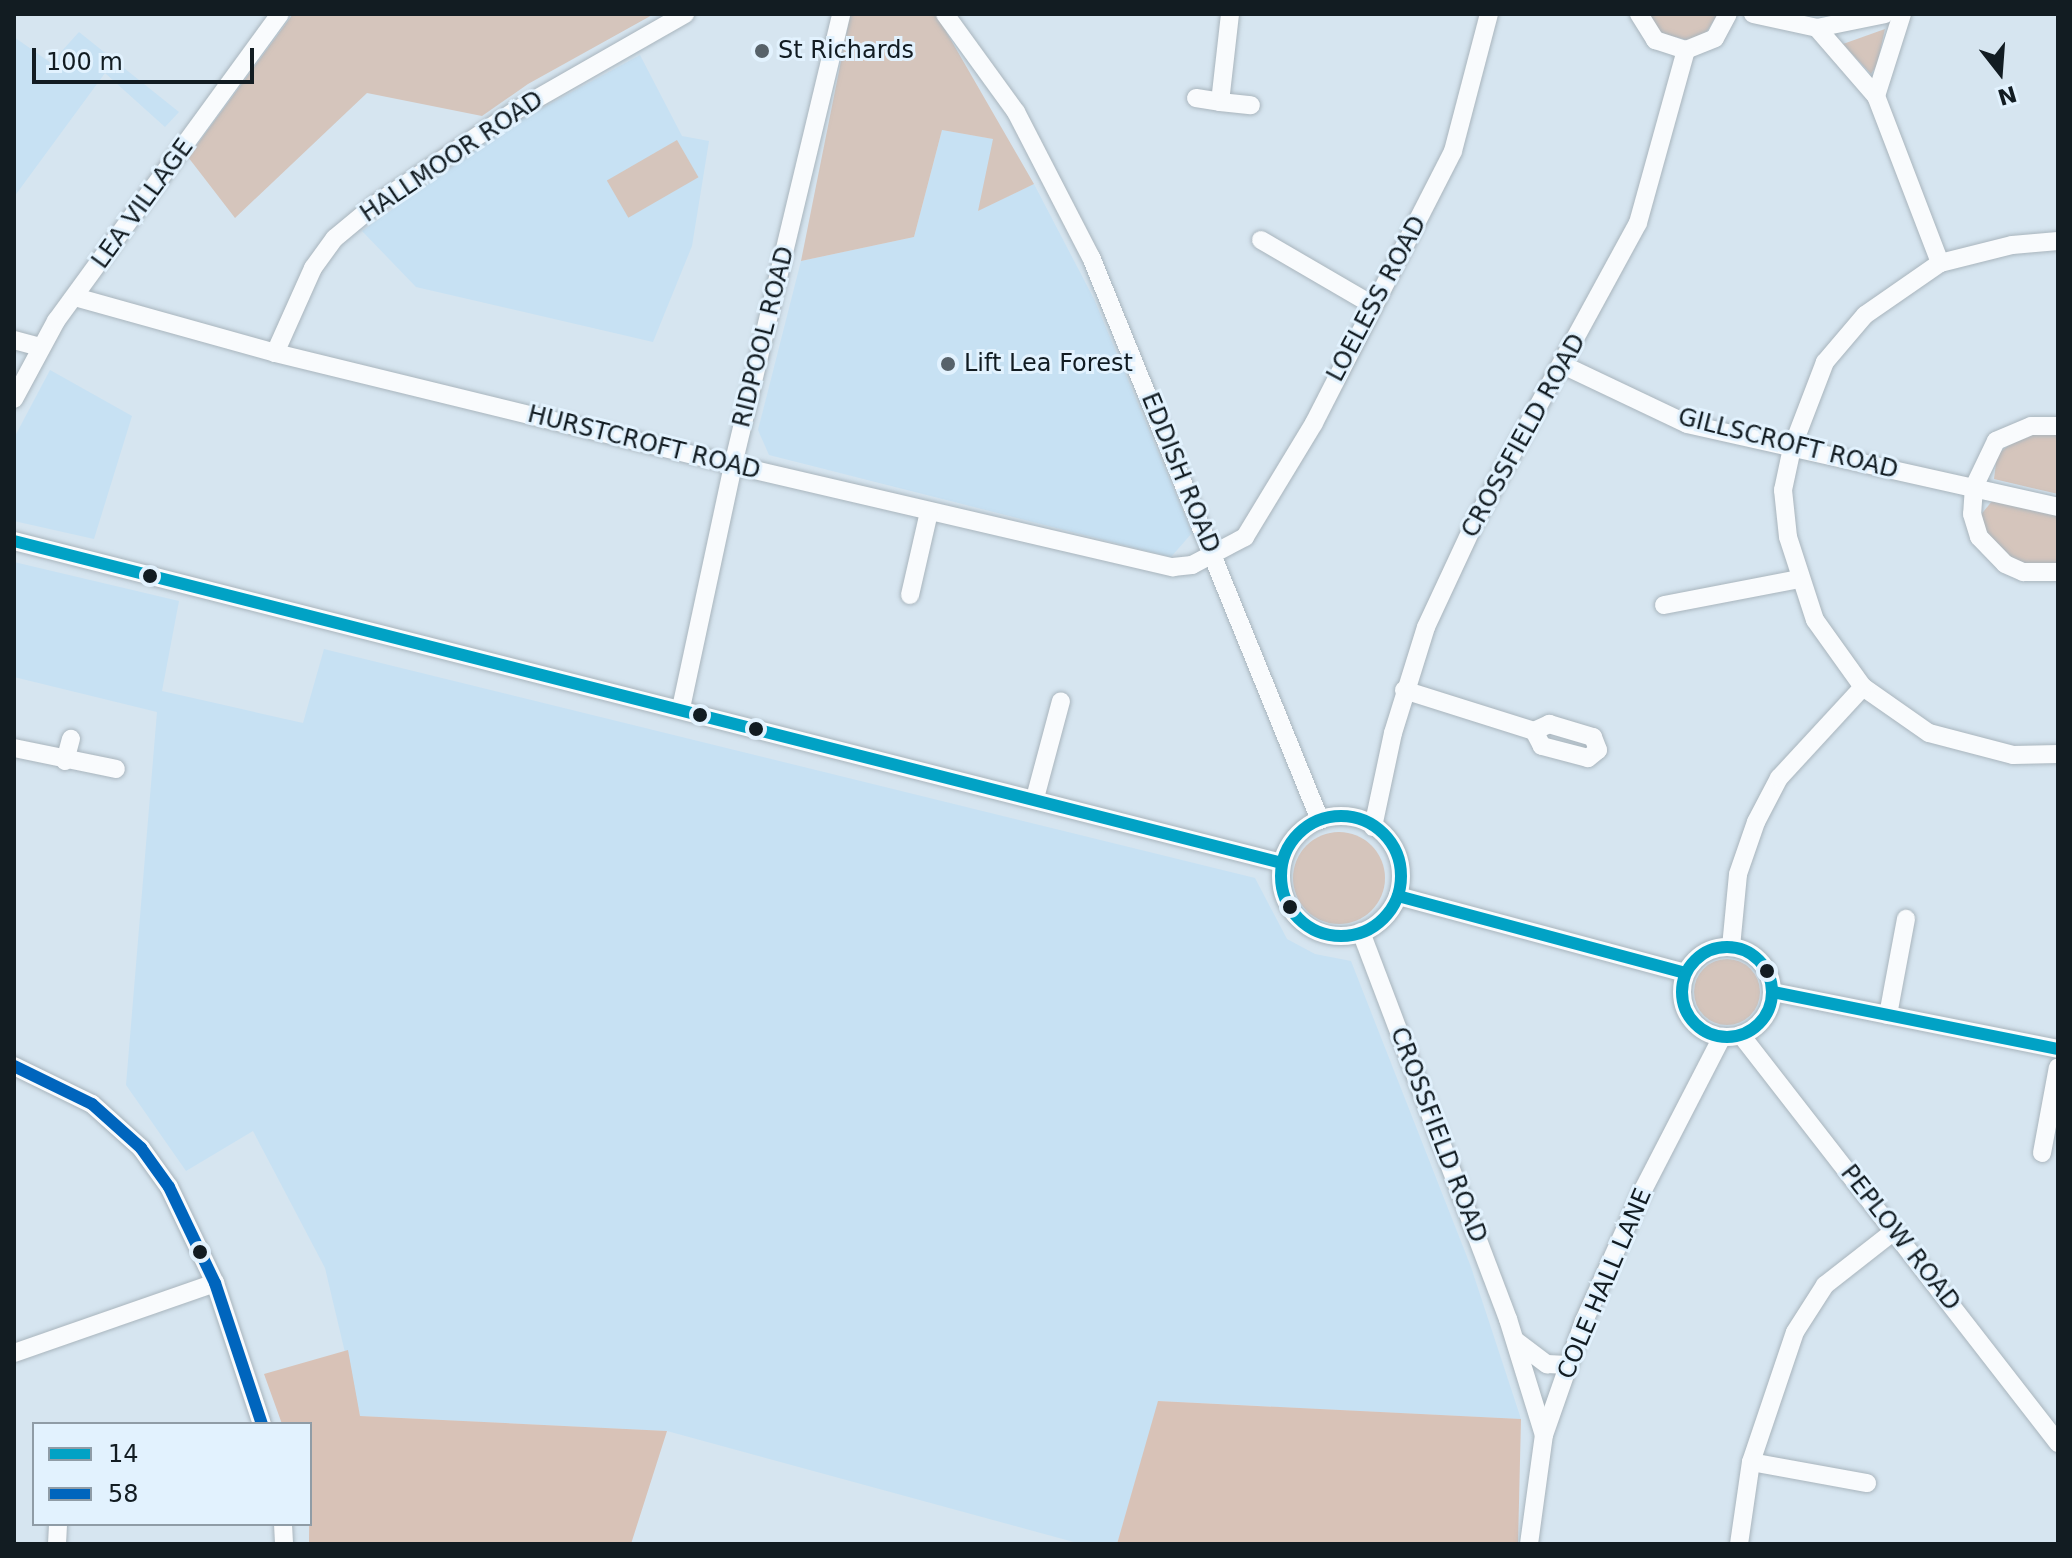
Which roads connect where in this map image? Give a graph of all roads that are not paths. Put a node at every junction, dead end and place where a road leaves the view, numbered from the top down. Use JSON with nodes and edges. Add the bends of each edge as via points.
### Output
{"nodes":[{"id":1,"x":280,"y":14,"type":"edge"},
{"id":2,"x":685,"y":14,"type":"edge"},
{"id":3,"x":841,"y":14,"type":"edge"},
{"id":4,"x":945,"y":14,"type":"edge"},
{"id":5,"x":1230,"y":14,"type":"edge"},
{"id":6,"x":1489,"y":14,"type":"edge"},
{"id":7,"x":1728,"y":14,"type":"edge"},
{"id":8,"x":1753,"y":14,"type":"edge"},
{"id":9,"x":1885,"y":14,"type":"edge"},
{"id":10,"x":1902,"y":14,"type":"edge"},
{"id":11,"x":1634,"y":15,"type":"edge"},
{"id":12,"x":1817,"y":28,"type":"junction"},
{"id":13,"x":1686,"y":50,"type":"junction"},
{"id":14,"x":1876,"y":96,"type":"junction"},
{"id":15,"x":1196,"y":98,"type":"dead end"},
{"id":16,"x":1220,"y":102,"type":"junction"},
{"id":17,"x":1251,"y":105,"type":"dead end"},
{"id":18,"x":1261,"y":240,"type":"dead end"},
{"id":19,"x":2058,"y":241,"type":"edge"},
{"id":20,"x":1940,"y":263,"type":"junction"},
{"id":21,"x":75,"y":297,"type":"junction"},
{"id":22,"x":1371,"y":304,"type":"junction"},
{"id":23,"x":14,"y":340,"type":"edge"},
{"id":24,"x":40,"y":347,"type":"junction"},
{"id":25,"x":275,"y":353,"type":"junction"},
{"id":26,"x":1563,"y":365,"type":"junction"},
{"id":27,"x":14,"y":399,"type":"edge"},
{"id":28,"x":2058,"y":426,"type":"edge"},
{"id":29,"x":1792,"y":448,"type":"junction"},
{"id":30,"x":733,"y":465,"type":"junction"},
{"id":31,"x":1974,"y":487,"type":"junction"},
{"id":32,"x":2058,"y":507,"type":"edge"},
{"id":33,"x":929,"y":512,"type":"junction"},
{"id":34,"x":14,"y":541,"type":"edge"},
{"id":35,"x":1214,"y":555,"type":"junction"},
{"id":36,"x":2058,"y":572,"type":"edge"},
{"id":37,"x":1799,"y":579,"type":"junction"},
{"id":38,"x":910,"y":595,"type":"dead end"},
{"id":39,"x":1664,"y":605,"type":"dead end"},
{"id":40,"x":1863,"y":687,"type":"junction"},
{"id":41,"x":1404,"y":690,"type":"junction"},
{"id":42,"x":1061,"y":701,"type":"dead end"},
{"id":43,"x":681,"y":708,"type":"junction"},
{"id":44,"x":1534,"y":731,"type":"dead end"},
{"id":45,"x":71,"y":739,"type":"dead end"},
{"id":46,"x":14,"y":748,"type":"edge"},
{"id":47,"x":2058,"y":754,"type":"edge"},
{"id":48,"x":65,"y":761,"type":"junction"},
{"id":49,"x":116,"y":769,"type":"dead end"},
{"id":50,"x":1035,"y":798,"type":"junction"},
{"id":51,"x":1320,"y":820,"type":"junction"},
{"id":52,"x":1373,"y":827,"type":"junction"},
{"id":53,"x":1282,"y":863,"type":"junction"},
{"id":54,"x":1398,"y":896,"type":"junction"},
{"id":55,"x":1906,"y":919,"type":"dead end"},
{"id":56,"x":1361,"y":932,"type":"junction"},
{"id":57,"x":1731,"y":947,"type":"junction"},
{"id":58,"x":1685,"y":973,"type":"junction"},
{"id":59,"x":1773,"y":992,"type":"junction"},
{"id":60,"x":1888,"y":1015,"type":"junction"},
{"id":61,"x":1731,"y":1036,"type":"junction"},
{"id":62,"x":2058,"y":1049,"type":"edge"},
{"id":63,"x":14,"y":1066,"type":"edge"},
{"id":64,"x":2058,"y":1067,"type":"edge"},
{"id":65,"x":2042,"y":1153,"type":"dead end"},
{"id":66,"x":1894,"y":1231,"type":"junction"},
{"id":67,"x":215,"y":1283,"type":"junction"},
{"id":68,"x":1514,"y":1339,"type":"junction"},
{"id":69,"x":14,"y":1353,"type":"edge"},
{"id":70,"x":1568,"y":1365,"type":"junction"},
{"id":71,"x":261,"y":1422,"type":"edge"},
{"id":72,"x":1544,"y":1435,"type":"junction"},
{"id":73,"x":2058,"y":1443,"type":"edge"},
{"id":74,"x":1751,"y":1462,"type":"junction"},
{"id":75,"x":1867,"y":1483,"type":"dead end"},
{"id":76,"x":1529,"y":1544,"type":"edge"},
{"id":77,"x":1739,"y":1544,"type":"edge"}],
"edges":[{"from":1,"to":21,"type":"street","name":"LEA VILLAGE"},
{"from":2,"to":25,"type":"street","name":"HALLMOOR ROAD","via":[[515,111],[376,204],[335,238],[313,268]]},
{"from":3,"to":30,"type":"street","name":"RIDPOOL ROAD"},
{"from":4,"to":35,"type":"street","name":"EDDISH ROAD","via":[[1016,112],[1091,257]]},
{"from":5,"to":16,"type":"street"},
{"from":6,"to":22,"type":"street","name":"LOELESS ROAD","via":[[1453,151],[1405,250]]},
{"from":7,"to":13,"type":"street","via":[[1715,38]]},
{"from":8,"to":12,"type":"street"},
{"from":9,"to":12,"type":"street"},
{"from":10,"to":14,"type":"street"},
{"from":11,"to":13,"type":"street","via":[[1655,40]]},
{"from":12,"to":14,"type":"street"},
{"from":13,"to":26,"type":"street","name":"CROSSFIELD ROAD","via":[[1638,223]]},
{"from":14,"to":20,"type":"street"},
{"from":15,"to":16,"type":"street"},
{"from":16,"to":17,"type":"street"},
{"from":18,"to":22,"type":"street"},
{"from":19,"to":20,"type":"street","via":[[2001,247]]},
{"from":20,"to":29,"type":"street","via":[[1844,335],[1818,377]]},
{"from":21,"to":24,"type":"street","name":"LEA VILLAGE"},
{"from":21,"to":25,"type":"street","name":"HURSTCROFT ROAD"},
{"from":22,"to":35,"type":"street","name":"LOELESS ROAD","via":[[1314,423],[1245,537]]},
{"from":23,"to":24,"type":"street"},
{"from":24,"to":27,"type":"street","name":"LEA VILLAGE"},
{"from":25,"to":30,"type":"street","name":"HURSTCROFT ROAD"},
{"from":26,"to":29,"type":"street","name":"GILLSCROFT ROAD","via":[[1687,424]]},
{"from":26,"to":41,"type":"street","name":"CROSSFIELD ROAD","via":[[1476,520],[1426,627]]},
{"from":28,"to":31,"type":"street","via":[[2031,426],[1996,441]]},
{"from":29,"to":31,"type":"street","name":"GILLSCROFT ROAD"},
{"from":29,"to":37,"type":"street","via":[[1783,490]]},
{"from":30,"to":33,"type":"street","name":"HURSTCROFT ROAD"},
{"from":30,"to":43,"type":"street","name":"RIDPOOL ROAD"},
{"from":31,"to":32,"type":"street","name":"GILLSCROFT ROAD"},
{"from":31,"to":36,"type":"street","via":[[1972,514],[1989,552],[2023,572]]},
{"from":33,"to":35,"type":"street","name":"HURSTCROFT ROAD","via":[[1173,567]]},
{"from":33,"to":38,"type":"street"},
{"from":34,"to":43,"type":"street"},
{"from":35,"to":51,"type":"street","name":"EDDISH ROAD"},
{"from":37,"to":39,"type":"street"},
{"from":37,"to":40,"type":"street","via":[[1815,620]]},
{"from":40,"to":47,"type":"street","via":[[1929,733],[2013,755]]},
{"from":40,"to":57,"type":"street","via":[[1779,778],[1756,822],[1738,874]]},
{"from":41,"to":44,"type":"street"},
{"from":41,"to":52,"type":"street","name":"CROSSFIELD ROAD"},
{"from":42,"to":50,"type":"street"},
{"from":43,"to":50,"type":"street"},
{"from":45,"to":48,"type":"street"},
{"from":46,"to":48,"type":"street"},
{"from":48,"to":49,"type":"street"},
{"from":50,"to":53,"type":"street"},
{"from":51,"to":52,"type":"street","via":[[1346,817]]},
{"from":51,"to":53,"type":"street","via":[[1299,832]]},
{"from":52,"to":54,"type":"street","via":[[1389,841],[1398,860]]},
{"from":53,"to":56,"type":"street","via":[[1283,890],[1302,923],[1327,934]]},
{"from":54,"to":56,"type":"street","via":[[1378,922]]},
{"from":54,"to":58,"type":"street"},
{"from":55,"to":60,"type":"street"},
{"from":56,"to":68,"type":"street","name":"CROSSFIELD ROAD"},
{"from":57,"to":58,"type":"street","via":[[1702,954]]},
{"from":57,"to":59,"type":"street","via":[[1760,962]]},
{"from":58,"to":61,"type":"street","via":[[1682,1001],[1689,1018]]},
{"from":59,"to":60,"type":"street"},
{"from":59,"to":61,"type":"street","via":[[1763,1018]]},
{"from":60,"to":62,"type":"street"},
{"from":61,"to":66,"type":"street","name":"PEPLOW ROAD"},
{"from":61,"to":70,"type":"street","name":"COLE HALL LANE","via":[[1605,1270]]},
{"from":63,"to":67,"type":"street","via":[[92,1104],[141,1148],[169,1187]]},
{"from":64,"to":65,"type":"street"},
{"from":66,"to":73,"type":"street","name":"PEPLOW ROAD"},
{"from":66,"to":74,"type":"street","via":[[1825,1285],[1795,1332]]},
{"from":67,"to":69,"type":"street"},
{"from":67,"to":71,"type":"street"},
{"from":68,"to":70,"type":"street","via":[[1547,1364]]},
{"from":68,"to":72,"type":"street","name":"CROSSFIELD ROAD"},
{"from":70,"to":72,"type":"street","name":"COLE HALL LANE"},
{"from":72,"to":76,"type":"street","name":"COLE HALL LANE"},
{"from":74,"to":75,"type":"street"},
{"from":74,"to":77,"type":"street"}]}
